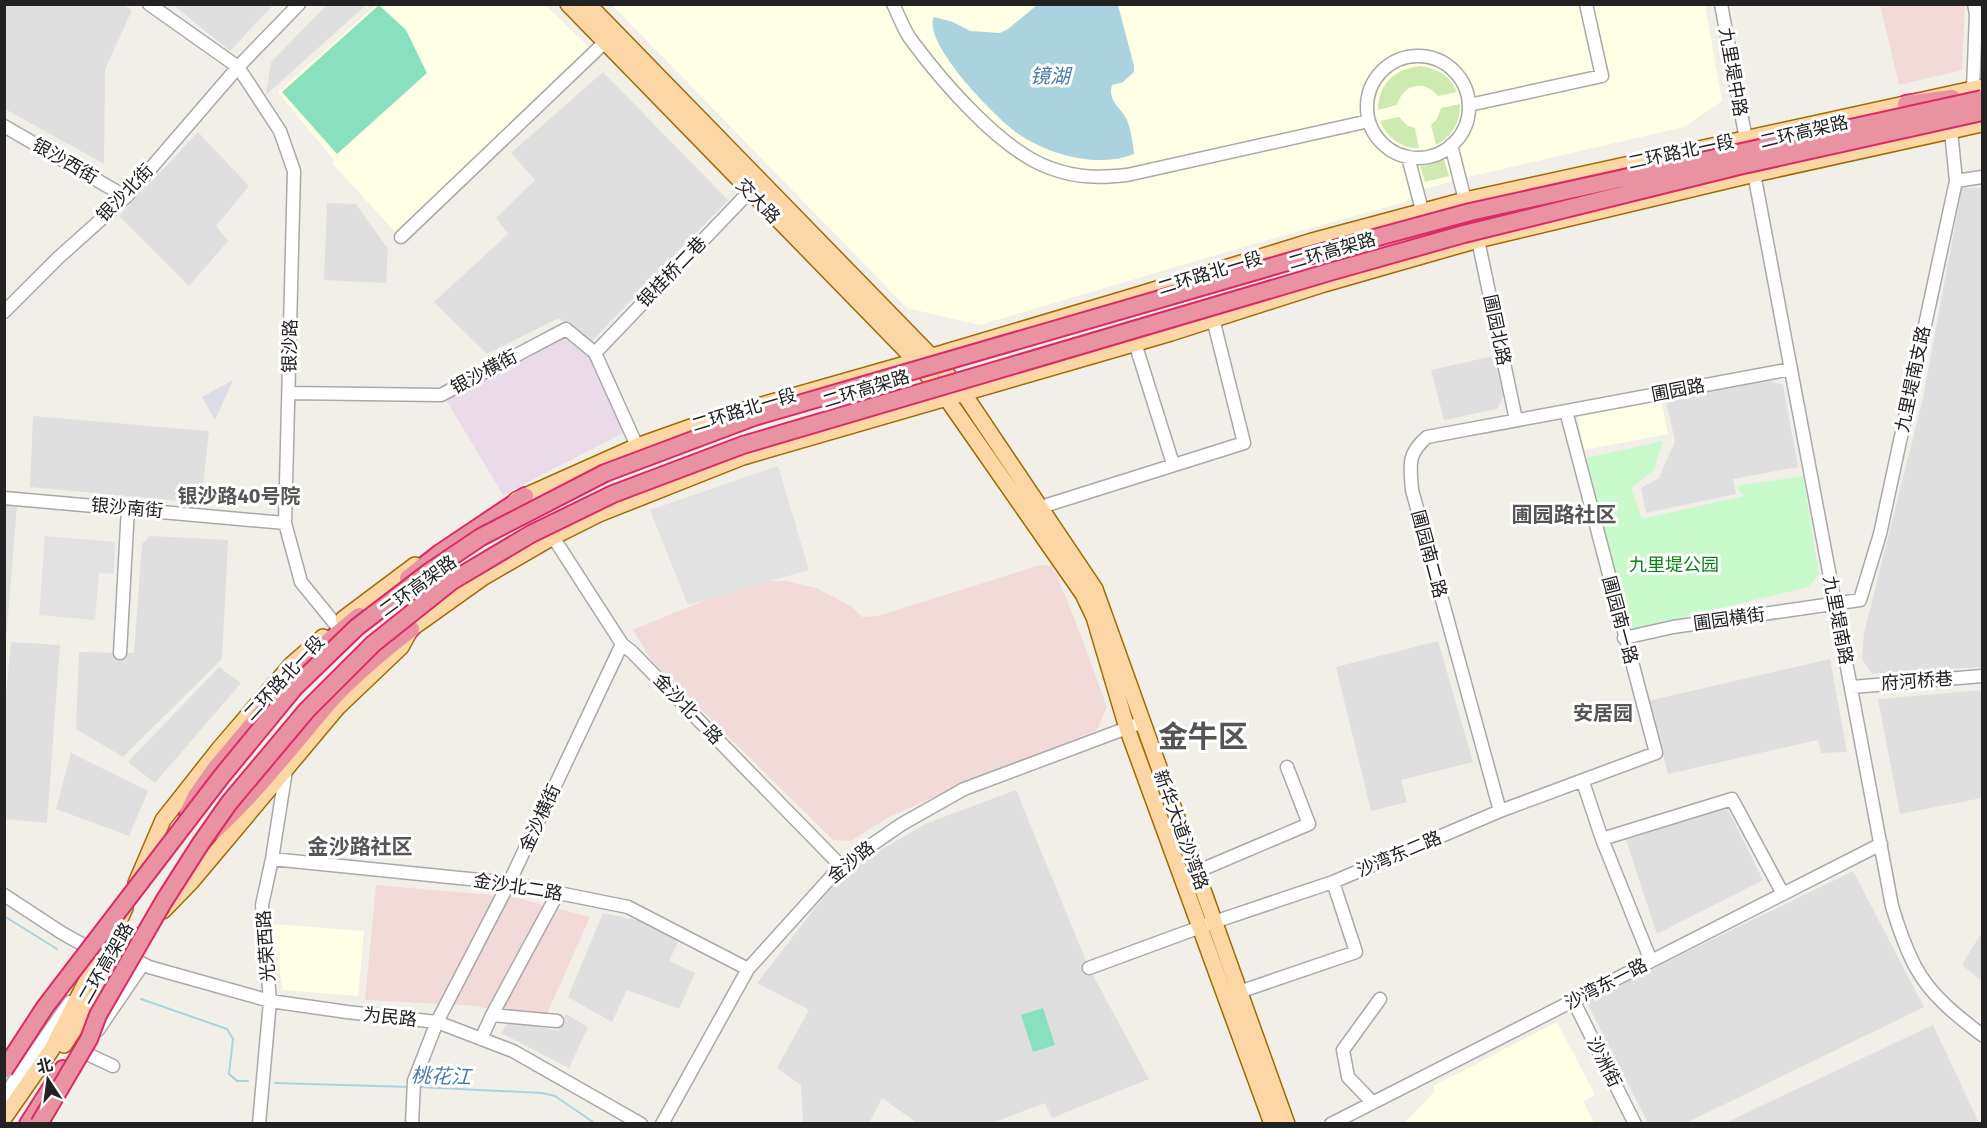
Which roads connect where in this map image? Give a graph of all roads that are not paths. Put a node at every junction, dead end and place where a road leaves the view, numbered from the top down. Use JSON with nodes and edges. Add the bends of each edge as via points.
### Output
{"nodes":[{"id":1,"x":149,"y":4,"type":"edge"},
{"id":2,"x":299,"y":4,"type":"edge"},
{"id":3,"x":568,"y":4,"type":"edge"},
{"id":4,"x":588,"y":4,"type":"edge"},
{"id":5,"x":893,"y":4,"type":"edge"},
{"id":6,"x":1586,"y":4,"type":"edge"},
{"id":7,"x":1721,"y":4,"type":"edge"},
{"id":8,"x":1974,"y":4,"type":"edge"},
{"id":9,"x":605,"y":42,"type":"junction"},
{"id":10,"x":238,"y":67,"type":"junction"},
{"id":11,"x":1980,"y":92,"type":"edge"},
{"id":12,"x":1906,"y":104,"type":"joint"},
{"id":13,"x":1469,"y":105,"type":"junction"},
{"id":14,"x":1983,"y":112,"type":"edge"},
{"id":15,"x":1369,"y":121,"type":"junction"},
{"id":16,"x":1983,"y":124,"type":"edge"},
{"id":17,"x":4,"y":126,"type":"edge"},
{"id":18,"x":1951,"y":131,"type":"junction"},
{"id":19,"x":1745,"y":138,"type":"junction"},
{"id":20,"x":1452,"y":145,"type":"junction"},
{"id":21,"x":1408,"y":157,"type":"junction"},
{"id":22,"x":1755,"y":174,"type":"junction"},
{"id":23,"x":1983,"y":177,"type":"edge"},
{"id":24,"x":1956,"y":181,"type":"junction"},
{"id":25,"x":749,"y":192,"type":"junction"},
{"id":26,"x":126,"y":197,"type":"junction"},
{"id":27,"x":1465,"y":200,"type":"junction"},
{"id":28,"x":1422,"y":210,"type":"junction"},
{"id":29,"x":401,"y":237,"type":"dead end"},
{"id":30,"x":1478,"y":240,"type":"junction"},
{"id":31,"x":4,"y":312,"type":"edge"},
{"id":32,"x":1213,"y":320,"type":"junction"},
{"id":33,"x":1135,"y":344,"type":"junction"},
{"id":34,"x":595,"y":353,"type":"junction"},
{"id":35,"x":932,"y":357,"type":"junction"},
{"id":36,"x":916,"y":362,"type":"junction"},
{"id":37,"x":1791,"y":369,"type":"junction"},
{"id":38,"x":289,"y":393,"type":"junction"},
{"id":39,"x":964,"y":394,"type":"junction"},
{"id":40,"x":947,"y":399,"type":"junction"},
{"id":41,"x":1566,"y":411,"type":"junction"},
{"id":42,"x":1516,"y":420,"type":"junction"},
{"id":43,"x":637,"y":446,"type":"junction"},
{"id":44,"x":1173,"y":464,"type":"junction"},
{"id":45,"x":525,"y":496,"type":"junction"},
{"id":46,"x":4,"y":498,"type":"edge"},
{"id":47,"x":1041,"y":507,"type":"junction"},
{"id":48,"x":128,"y":508,"type":"junction"},
{"id":49,"x":285,"y":523,"type":"junction"},
{"id":50,"x":553,"y":537,"type":"junction"},
{"id":51,"x":1834,"y":604,"type":"junction"},
{"id":52,"x":336,"y":625,"type":"junction"},
{"id":53,"x":411,"y":629,"type":"junction"},
{"id":54,"x":1624,"y":638,"type":"junction"},
{"id":55,"x":622,"y":644,"type":"junction"},
{"id":56,"x":120,"y":653,"type":"dead end"},
{"id":57,"x":1983,"y":676,"type":"edge"},
{"id":58,"x":1852,"y":687,"type":"junction"},
{"id":59,"x":1143,"y":722,"type":"junction"},
{"id":60,"x":1127,"y":728,"type":"junction"},
{"id":61,"x":1287,"y":767,"type":"dead end"},
{"id":62,"x":286,"y":770,"type":"junction"},
{"id":63,"x":1582,"y":782,"type":"junction"},
{"id":64,"x":1500,"y":811,"type":"junction"},
{"id":65,"x":179,"y":832,"type":"junction"},
{"id":66,"x":1602,"y":840,"type":"junction"},
{"id":67,"x":201,"y":843,"type":"junction"},
{"id":68,"x":1881,"y":844,"type":"junction"},
{"id":69,"x":272,"y":859,"type":"junction"},
{"id":70,"x":841,"y":866,"type":"junction"},
{"id":71,"x":1196,"y":872,"type":"junction"},
{"id":72,"x":1333,"y":882,"type":"junction"},
{"id":73,"x":509,"y":883,"type":"junction"},
{"id":74,"x":558,"y":893,"type":"junction"},
{"id":75,"x":1783,"y":894,"type":"junction"},
{"id":76,"x":4,"y":895,"type":"edge"},
{"id":77,"x":1207,"y":925,"type":"junction"},
{"id":78,"x":100,"y":954,"type":"junction"},
{"id":79,"x":124,"y":954,"type":"junction"},
{"id":80,"x":1651,"y":961,"type":"junction"},
{"id":81,"x":143,"y":964,"type":"junction"},
{"id":82,"x":1089,"y":968,"type":"dead end"},
{"id":83,"x":748,"y":969,"type":"junction"},
{"id":84,"x":88,"y":980,"type":"junction"},
{"id":85,"x":1239,"y":992,"type":"junction"},
{"id":86,"x":1380,"y":999,"type":"dead end"},
{"id":87,"x":1574,"y":1000,"type":"junction"},
{"id":88,"x":270,"y":1001,"type":"junction"},
{"id":89,"x":98,"y":1015,"type":"junction"},
{"id":90,"x":492,"y":1015,"type":"junction"},
{"id":91,"x":557,"y":1021,"type":"dead end"},
{"id":92,"x":437,"y":1022,"type":"junction"},
{"id":93,"x":1983,"y":1035,"type":"edge"},
{"id":94,"x":481,"y":1039,"type":"junction"},
{"id":95,"x":56,"y":1050,"type":"junction"},
{"id":96,"x":83,"y":1052,"type":"junction"},
{"id":97,"x":113,"y":1066,"type":"dead end"},
{"id":98,"x":4,"y":1070,"type":"edge"},
{"id":99,"x":4,"y":1099,"type":"edge"},
{"id":100,"x":1372,"y":1102,"type":"junction"},
{"id":101,"x":4,"y":1118,"type":"edge"},
{"id":102,"x":13,"y":1124,"type":"edge"},
{"id":103,"x":28,"y":1124,"type":"edge"},
{"id":104,"x":38,"y":1124,"type":"edge"},
{"id":105,"x":259,"y":1124,"type":"edge"},
{"id":106,"x":412,"y":1124,"type":"edge"},
{"id":107,"x":641,"y":1124,"type":"edge"},
{"id":108,"x":662,"y":1124,"type":"edge"},
{"id":109,"x":1272,"y":1124,"type":"edge"},
{"id":110,"x":1287,"y":1124,"type":"edge"},
{"id":111,"x":1331,"y":1124,"type":"edge"},
{"id":112,"x":1635,"y":1124,"type":"edge"}],
"edges":[{"from":1,"to":10,"type":"street"},
{"from":2,"to":10,"type":"street","name":"银沙北街"},
{"from":3,"to":9,"type":"main road","name":"交大路"},
{"from":4,"to":35,"type":"main road","name":"交大路"},
{"from":5,"to":15,"type":"street","via":[[911,40],[984,124],[1015,149],[1049,168],[1092,178],[1127,175]]},
{"from":6,"to":13,"type":"street","via":[[1602,76]]},
{"from":7,"to":19,"type":"street","name":"九里堤中路"},
{"from":8,"to":11,"type":"street"},
{"from":9,"to":25,"type":"main road","name":"交大路"},
{"from":9,"to":29,"type":"street"},
{"from":10,"to":26,"type":"street","name":"银沙北街"},
{"from":10,"to":38,"type":"street","name":"银沙路","via":[[280,131],[294,171]]},
{"from":11,"to":12,"type":"highway"},
{"from":11,"to":65,"type":"highway","name":"二环高架路","bridge":true,"via":[[1470,212],[1308,256],[754,417],[605,473],[481,537],[357,627],[295,687]]},
{"from":12,"to":19,"type":"main road","name":"二环路北一段"},
{"from":13,"to":15,"type":"street","via":[[1460,78],[1449,66],[1419,56],[1403,58],[1387,66],[1375,79],[1368,95]]},
{"from":13,"to":20,"type":"street","via":[[1467,124]]},
{"from":14,"to":67,"type":"highway","name":"二环高架路","bridge":true,"via":[[1740,166],[1333,270],[754,442],[613,494],[531,534],[452,581],[373,644],[307,710]]},
{"from":15,"to":21,"type":"street","via":[[1382,144]]},
{"from":16,"to":18,"type":"main road","name":"二环路北一段"},
{"from":17,"to":26,"type":"street","name":"银沙西街"},
{"from":18,"to":22,"type":"main road","name":"二环路北一段"},
{"from":18,"to":24,"type":"street","name":"九里堤南支路"},
{"from":19,"to":22,"type":"street","name":"九里堤中路"},
{"from":19,"to":27,"type":"main road","name":"二环路北一段"},
{"from":20,"to":21,"type":"street","via":[[1432,157]]},
{"from":20,"to":27,"type":"street"},
{"from":21,"to":28,"type":"street"},
{"from":22,"to":30,"type":"main road","name":"二环路北一段"},
{"from":22,"to":37,"type":"street","name":"九里堤南路"},
{"from":23,"to":24,"type":"street"},
{"from":24,"to":51,"type":"street","name":"九里堤南支路","via":[[1880,534],[1860,600]]},
{"from":25,"to":34,"type":"street","name":"银桂桥二巷"},
{"from":25,"to":36,"type":"main road","name":"交大路"},
{"from":26,"to":31,"type":"street","name":"银沙北街"},
{"from":27,"to":28,"type":"main road","name":"二环路北一段"},
{"from":28,"to":35,"type":"main road","name":"二环路北一段"},
{"from":30,"to":32,"type":"main road","name":"二环路北一段"},
{"from":30,"to":42,"type":"street","name":"圃园北路"},
{"from":32,"to":33,"type":"main road","name":"二环路北一段"},
{"from":32,"to":44,"type":"street","via":[[1244,443]]},
{"from":33,"to":39,"type":"main road","name":"二环路北一段"},
{"from":33,"to":44,"type":"street"},
{"from":34,"to":38,"type":"street","name":"银沙横街","via":[[566,329],[441,395]]},
{"from":34,"to":43,"type":"street"},
{"from":35,"to":36,"type":"main road","name":"二环路北一段"},
{"from":35,"to":39,"type":"main road","name":"交大路"},
{"from":36,"to":40,"type":"main road","name":"交大路"},
{"from":36,"to":43,"type":"main road","name":"二环路北一段","via":[[755,405]]},
{"from":37,"to":41,"type":"street","name":"圃园路"},
{"from":37,"to":51,"type":"street","name":"九里堤南路"},
{"from":38,"to":49,"type":"street","name":"银沙路"},
{"from":39,"to":40,"type":"main road","name":"二环路北一段"},
{"from":39,"to":47,"type":"main road","name":"新华大道沙湾路"},
{"from":40,"to":50,"type":"main road","name":"二环路北一段","via":[[743,457],[599,514]]},
{"from":40,"to":60,"type":"main road","name":"新华大道沙湾路","via":[[1083,594],[1094,617]]},
{"from":41,"to":42,"type":"street","name":"圃园南二路"},
{"from":41,"to":54,"type":"street","name":"圃园南一路"},
{"from":42,"to":64,"type":"street","name":"圃园南二路","via":[[1427,437],[1415,447],[1410,467],[1412,490]]},
{"from":43,"to":45,"type":"main road","name":"二环路北一段"},
{"from":44,"to":47,"type":"street"},
{"from":45,"to":52,"type":"main road","name":"二环路北一段","via":[[489,513],[440,546]]},
{"from":45,"to":65,"type":"highway","bridge":true,"via":[[440,553],[322,647],[215,769],[196,796]]},
{"from":46,"to":48,"type":"street","name":"银沙南街"},
{"from":47,"to":59,"type":"main road","name":"新华大道沙湾路","via":[[1095,589]]},
{"from":48,"to":49,"type":"street","name":"银沙南街"},
{"from":48,"to":56,"type":"street"},
{"from":49,"to":52,"type":"street","name":"银沙路","via":[[301,582]]},
{"from":50,"to":53,"type":"main road","name":"二环路北一段","via":[[484,577]]},
{"from":50,"to":55,"type":"street","name":"金沙北一路"},
{"from":51,"to":54,"type":"street","name":"圃园横街","via":[[1673,627]]},
{"from":51,"to":58,"type":"street","name":"九里堤南路"},
{"from":52,"to":78,"type":"main road","name":"二环路北一段","via":[[291,665],[163,820],[115,931]]},
{"from":53,"to":62,"type":"main road","name":"二环路北一段","via":[[401,647],[338,707]]},
{"from":53,"to":67,"type":"highway","bridge":true,"via":[[333,698],[233,814]]},
{"from":54,"to":63,"type":"street","name":"圃园南一路","via":[[1656,753]]},
{"from":55,"to":70,"type":"street","name":"金沙北一路"},
{"from":55,"to":73,"type":"street","name":"金沙横街"},
{"from":57,"to":58,"type":"street","name":"府河桥巷"},
{"from":58,"to":68,"type":"street","name":"九里堤南路"},
{"from":59,"to":60,"type":"street","name":"金沙路"},
{"from":59,"to":71,"type":"main road","name":"新华大道沙湾路"},
{"from":60,"to":70,"type":"street","name":"金沙路","via":[[964,789],[902,824]]},
{"from":60,"to":77,"type":"main road","name":"新华大道沙湾路"},
{"from":61,"to":71,"type":"street","via":[[1308,824]]},
{"from":62,"to":69,"type":"street","name":"光荣西路"},
{"from":62,"to":79,"type":"main road","name":"二环路北一段"},
{"from":63,"to":64,"type":"street","name":"沙湾东二路"},
{"from":63,"to":66,"type":"street"},
{"from":64,"to":72,"type":"street","name":"沙湾东二路"},
{"from":65,"to":98,"type":"highway","name":"二环高架路","bridge":true,"via":[[45,1007]]},
{"from":66,"to":75,"type":"street","via":[[1732,799]]},
{"from":66,"to":80,"type":"street"},
{"from":67,"to":89,"type":"highway","name":"二环高架路","bridge":true},
{"from":68,"to":75,"type":"street","name":"沙湾东一路"},
{"from":68,"to":93,"type":"street","name":"九里堤南路","via":[[1892,906],[1915,968],[1954,1013]]},
{"from":69,"to":73,"type":"street","name":"金沙北二路"},
{"from":69,"to":88,"type":"street","name":"光荣西路","via":[[262,904]]},
{"from":70,"to":83,"type":"street","name":"金沙路"},
{"from":71,"to":77,"type":"main road","name":"新华大道沙湾路"},
{"from":72,"to":77,"type":"street","name":"沙湾东二路"},
{"from":72,"to":85,"type":"street","via":[[1356,952]]},
{"from":73,"to":74,"type":"street","name":"金沙北二路"},
{"from":73,"to":92,"type":"street","name":"金沙横街"},
{"from":74,"to":83,"type":"street","name":"金沙北二路","via":[[628,907]]},
{"from":74,"to":90,"type":"street"},
{"from":75,"to":80,"type":"street","name":"沙湾东一路"},
{"from":76,"to":78,"type":"street"},
{"from":77,"to":82,"type":"street","name":"沙湾东二路"},
{"from":77,"to":85,"type":"main road","name":"新华大道沙湾路"},
{"from":77,"to":109,"type":"main road","name":"新华大道沙湾路"},
{"from":78,"to":84,"type":"main road","name":"二环路北一段"},
{"from":79,"to":81,"type":"street","name":"为民路"},
{"from":79,"to":95,"type":"main road","name":"二环路北一段"},
{"from":80,"to":87,"type":"street","name":"沙湾东一路"},
{"from":81,"to":88,"type":"street","name":"为民路"},
{"from":81,"to":96,"type":"street"},
{"from":83,"to":108,"type":"street","name":"金沙路"},
{"from":84,"to":95,"type":"main road","name":"二环路北一段"},
{"from":84,"to":99,"type":"street"},
{"from":85,"to":110,"type":"main road","name":"新华大道沙湾路"},
{"from":86,"to":100,"type":"street","via":[[1343,1050],[1348,1077]]},
{"from":87,"to":100,"type":"street","name":"沙湾东一路"},
{"from":87,"to":112,"type":"street","name":"沙洲街"},
{"from":88,"to":92,"type":"street","name":"为民路"},
{"from":88,"to":105,"type":"street","name":"光荣西路"},
{"from":89,"to":103,"type":"highway","name":"二环高架路","bridge":true},
{"from":89,"to":104,"type":"highway","bridge":true,"via":[[89,1039]]},
{"from":90,"to":91,"type":"street"},
{"from":90,"to":94,"type":"street"},
{"from":92,"to":94,"type":"street","name":"为民路"},
{"from":92,"to":106,"type":"street","name":"金沙横街","via":[[414,1087]]},
{"from":94,"to":107,"type":"street","name":"为民路","via":[[513,1051]]},
{"from":95,"to":101,"type":"main road","name":"二环路北一段"},
{"from":95,"to":102,"type":"main road","name":"二环路北一段"},
{"from":96,"to":97,"type":"street"},
{"from":96,"to":104,"type":"street"},
{"from":100,"to":111,"type":"street","name":"沙湾东一路"}]}
